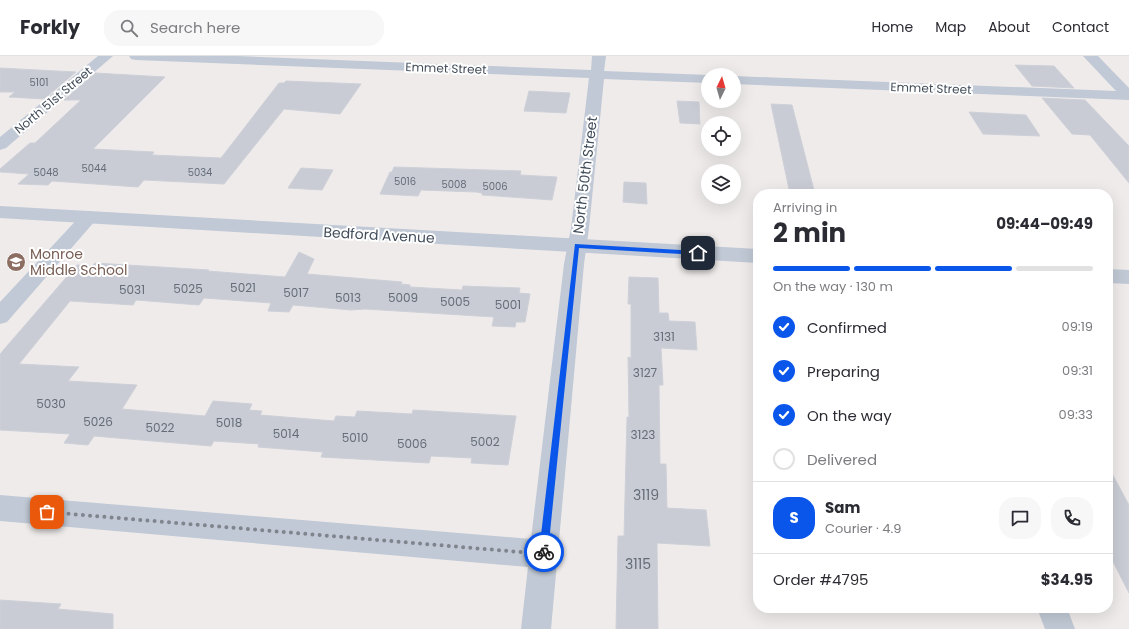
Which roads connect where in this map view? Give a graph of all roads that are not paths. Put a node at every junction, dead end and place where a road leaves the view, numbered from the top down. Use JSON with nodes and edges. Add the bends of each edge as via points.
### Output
{"nodes":[{"id":1,"x":106,"y":56,"type":"edge"},
{"id":2,"x":136,"y":56,"type":"edge"},
{"id":3,"x":1090,"y":56,"type":"edge"},
{"id":4,"x":598,"y":65,"type":"edge"},
{"id":5,"x":701,"y":78,"type":"edge"},
{"id":6,"x":741,"y":80,"type":"edge"},
{"id":7,"x":1129,"y":96,"type":"edge"},
{"id":8,"x":0,"y":144,"type":"edge"},
{"id":9,"x":0,"y":212,"type":"edge"},
{"id":10,"x":89,"y":217,"type":"junction"},
{"id":11,"x":577,"y":246,"type":"junction"},
{"id":12,"x":753,"y":256,"type":"edge"},
{"id":13,"x":1113,"y":276,"type":"edge"},
{"id":14,"x":1129,"y":277,"type":"edge"},
{"id":15,"x":0,"y":316,"type":"edge"},
{"id":16,"x":0,"y":508,"type":"edge"},
{"id":17,"x":544,"y":554,"type":"junction"},
{"id":18,"x":1054,"y":613,"type":"edge"},
{"id":19,"x":536,"y":629,"type":"edge"},
{"id":20,"x":1060,"y":629,"type":"edge"}],
"edges":[{"from":1,"to":8,"type":"street","name":"North 51st Street"},
{"from":2,"to":4,"type":"street","name":"Emmet Street"},
{"from":3,"to":7,"type":"street"},
{"from":4,"to":5,"type":"street","name":"Emmet Street"},
{"from":4,"to":11,"type":"street","name":"North 50th Street"},
{"from":6,"to":7,"type":"street","name":"Emmet Street"},
{"from":9,"to":10,"type":"street","name":"Bedford Avenue"},
{"from":10,"to":11,"type":"street","name":"Bedford Avenue"},
{"from":10,"to":15,"type":"street"},
{"from":11,"to":12,"type":"street","name":"Bedford Avenue"},
{"from":11,"to":17,"type":"street","name":"North 50th Street"},
{"from":13,"to":14,"type":"street"},
{"from":16,"to":17,"type":"street"},
{"from":17,"to":19,"type":"street","name":"North 50th Street"},
{"from":18,"to":20,"type":"street"}]}
